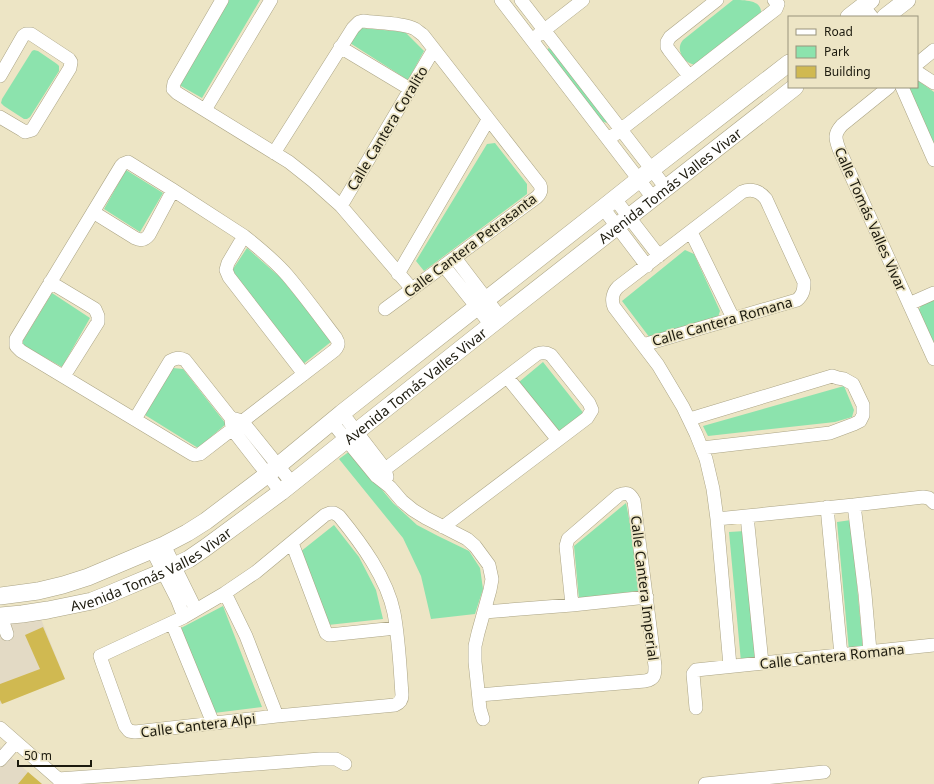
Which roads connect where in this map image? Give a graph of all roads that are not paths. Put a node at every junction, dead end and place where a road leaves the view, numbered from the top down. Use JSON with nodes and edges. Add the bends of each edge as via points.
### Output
{"nodes":[{"id":1,"x":222,"y":0,"type":"edge"},
{"id":2,"x":271,"y":0,"type":"edge"},
{"id":3,"x":501,"y":0,"type":"edge"},
{"id":4,"x":521,"y":0,"type":"edge"},
{"id":5,"x":583,"y":0,"type":"edge"},
{"id":6,"x":717,"y":0,"type":"edge"},
{"id":7,"x":774,"y":0,"type":"edge"},
{"id":8,"x":907,"y":0,"type":"edge"},
{"id":9,"x":886,"y":16,"type":"edge"},
{"id":10,"x":544,"y":30,"type":"junction"},
{"id":11,"x":532,"y":40,"type":"junction"},
{"id":12,"x":340,"y":47,"type":"junction"},
{"id":13,"x":434,"y":49,"type":"junction"},
{"id":14,"x":934,"y":50,"type":"edge"},
{"id":15,"x":918,"y":63,"type":"edge"},
{"id":16,"x":788,"y":64,"type":"edge"},
{"id":17,"x":918,"y":73,"type":"edge"},
{"id":18,"x":0,"y":76,"type":"edge"},
{"id":19,"x":690,"y":76,"type":"junction"},
{"id":20,"x":934,"y":83,"type":"edge"},
{"id":21,"x":794,"y":88,"type":"edge"},
{"id":22,"x":888,"y":88,"type":"edge"},
{"id":23,"x":902,"y":88,"type":"edge"},
{"id":24,"x":410,"y":89,"type":"junction"},
{"id":25,"x":205,"y":110,"type":"junction"},
{"id":26,"x":0,"y":117,"type":"edge"},
{"id":27,"x":488,"y":120,"type":"junction"},
{"id":28,"x":621,"y":130,"type":"junction"},
{"id":29,"x":608,"y":139,"type":"junction"},
{"id":30,"x":274,"y":153,"type":"junction"},
{"id":31,"x":934,"y":160,"type":"edge"},
{"id":32,"x":645,"y":174,"type":"junction"},
{"id":33,"x":173,"y":190,"type":"junction"},
{"id":34,"x":660,"y":193,"type":"junction"},
{"id":35,"x":609,"y":204,"type":"junction"},
{"id":36,"x":341,"y":206,"type":"junction"},
{"id":37,"x":93,"y":212,"type":"junction"},
{"id":38,"x":623,"y":222,"type":"junction"},
{"id":39,"x":639,"y":231,"type":"junction"},
{"id":40,"x":691,"y":232,"type":"junction"},
{"id":41,"x":244,"y":236,"type":"junction"},
{"id":42,"x":627,"y":240,"type":"junction"},
{"id":43,"x":659,"y":256,"type":"junction"},
{"id":44,"x":449,"y":262,"type":"junction"},
{"id":45,"x":647,"y":266,"type":"junction"},
{"id":46,"x":398,"y":274,"type":"junction"},
{"id":47,"x":50,"y":282,"type":"junction"},
{"id":48,"x":412,"y":289,"type":"junction"},
{"id":49,"x":934,"y":293,"type":"edge"},
{"id":50,"x":481,"y":303,"type":"junction"},
{"id":51,"x":909,"y":304,"type":"junction"},
{"id":52,"x":384,"y":309,"type":"dead end"},
{"id":53,"x":733,"y":318,"type":"junction"},
{"id":54,"x":495,"y":321,"type":"junction"},
{"id":55,"x":643,"y":345,"type":"junction"},
{"id":56,"x":934,"y":359,"type":"edge"},
{"id":57,"x":304,"y":374,"type":"junction"},
{"id":58,"x":64,"y":376,"type":"junction"},
{"id":59,"x":507,"y":377,"type":"junction"},
{"id":60,"x":336,"y":417,"type":"junction"},
{"id":61,"x":135,"y":419,"type":"junction"},
{"id":62,"x":690,"y":419,"type":"junction"},
{"id":63,"x":235,"y":423,"type":"junction"},
{"id":64,"x":351,"y":436,"type":"junction"},
{"id":65,"x":558,"y":440,"type":"junction"},
{"id":66,"x":702,"y":448,"type":"junction"},
{"id":67,"x":273,"y":470,"type":"junction"},
{"id":68,"x":381,"y":472,"type":"junction"},
{"id":69,"x":287,"y":488,"type":"junction"},
{"id":70,"x":934,"y":502,"type":"edge"},
{"id":71,"x":854,"y":505,"type":"junction"},
{"id":72,"x":827,"y":508,"type":"junction"},
{"id":73,"x":747,"y":516,"type":"junction"},
{"id":74,"x":717,"y":519,"type":"junction"},
{"id":75,"x":443,"y":527,"type":"junction"},
{"id":76,"x":292,"y":544,"type":"junction"},
{"id":77,"x":158,"y":548,"type":"junction"},
{"id":78,"x":168,"y":569,"type":"junction"},
{"id":79,"x":177,"y":584,"type":"junction"},
{"id":80,"x":225,"y":593,"type":"junction"},
{"id":81,"x":0,"y":596,"type":"edge"},
{"id":82,"x":647,"y":597,"type":"junction"},
{"id":83,"x":572,"y":605,"type":"junction"},
{"id":84,"x":196,"y":610,"type":"junction"},
{"id":85,"x":484,"y":612,"type":"junction"},
{"id":86,"x":1,"y":616,"type":"edge"},
{"id":87,"x":184,"y":617,"type":"junction"},
{"id":88,"x":172,"y":623,"type":"junction"},
{"id":89,"x":396,"y":628,"type":"junction"},
{"id":90,"x":7,"y":634,"type":"dead end"},
{"id":91,"x":934,"y":645,"type":"edge"},
{"id":92,"x":870,"y":652,"type":"junction"},
{"id":93,"x":841,"y":654,"type":"junction"},
{"id":94,"x":762,"y":663,"type":"junction"},
{"id":95,"x":730,"y":666,"type":"junction"},
{"id":96,"x":479,"y":695,"type":"junction"},
{"id":97,"x":696,"y":708,"type":"dead end"},
{"id":98,"x":277,"y":716,"type":"junction"},
{"id":99,"x":482,"y":719,"type":"dead end"},
{"id":100,"x":213,"y":723,"type":"junction"},
{"id":101,"x":0,"y":728,"type":"edge"},
{"id":102,"x":16,"y":742,"type":"junction"},
{"id":103,"x":0,"y":760,"type":"edge"},
{"id":104,"x":345,"y":764,"type":"dead end"},
{"id":105,"x":824,"y":772,"type":"dead end"},
{"id":106,"x":61,"y":781,"type":"edge"},
{"id":107,"x":705,"y":784,"type":"edge"}],
"edges":[{"from":1,"to":25,"type":"street","via":[[174,83],[173,89]]},
{"from":2,"to":25,"type":"street"},
{"from":3,"to":11,"type":"street"},
{"from":4,"to":10,"type":"street"},
{"from":5,"to":10,"type":"street"},
{"from":6,"to":19,"type":"street","via":[[667,42],[669,50]]},
{"from":7,"to":19,"type":"street","via":[[778,4],[776,9]]},
{"from":8,"to":9,"type":"main road"},
{"from":10,"to":11,"type":"street"},
{"from":10,"to":28,"type":"street"},
{"from":11,"to":29,"type":"street"},
{"from":12,"to":13,"type":"street","name":"Calle Cantera Petrasanta","via":[[355,25],[363,21],[408,26],[423,35]]},
{"from":12,"to":24,"type":"street"},
{"from":12,"to":30,"type":"street","name":"Calle Cantera Petrasanta"},
{"from":13,"to":24,"type":"street","name":"Calle Cantera Coralito"},
{"from":13,"to":27,"type":"street","name":"Calle Cantera Petrasanta"},
{"from":14,"to":15,"type":"street"},
{"from":16,"to":32,"type":"main road","name":"Avenida Tomás Valles Vivar"},
{"from":17,"to":20,"type":"street"},
{"from":18,"to":26,"type":"street","via":[[26,34],[31,34],[71,62],[70,68],[32,130],[25,132]]},
{"from":19,"to":28,"type":"street"},
{"from":21,"to":34,"type":"main road","name":"Avenida Tomás Valles Vivar"},
{"from":22,"to":51,"type":"street","name":"Calle Tomás Valles Vivar","via":[[842,125],[836,135],[839,149]]},
{"from":23,"to":31,"type":"street"},
{"from":24,"to":36,"type":"street","name":"Calle Cantera Coralito"},
{"from":25,"to":30,"type":"street"},
{"from":27,"to":44,"type":"street","name":"Calle Cantera Petrasanta","via":[[540,185],[541,190],[537,197]]},
{"from":27,"to":46,"type":"street","name":"Calle Cantera Petrasanta"},
{"from":28,"to":29,"type":"street"},
{"from":28,"to":32,"type":"street"},
{"from":29,"to":32,"type":"street"},
{"from":30,"to":36,"type":"street","via":[[289,162]]},
{"from":32,"to":34,"type":"street"},
{"from":32,"to":35,"type":"main road","name":"Avenida Tomás Valles Vivar"},
{"from":33,"to":37,"type":"street","via":[[128,162],[121,166]]},
{"from":33,"to":37,"type":"street","via":[[149,235],[143,240],[135,238]]},
{"from":33,"to":41,"type":"street"},
{"from":34,"to":38,"type":"main road","name":"Avenida Tomás Valles Vivar"},
{"from":35,"to":38,"type":"street"},
{"from":35,"to":50,"type":"main road","name":"Avenida Tomás Valles Vivar"},
{"from":36,"to":46,"type":"street"},
{"from":37,"to":47,"type":"street"},
{"from":38,"to":39,"type":"street"},
{"from":38,"to":42,"type":"street"},
{"from":38,"to":54,"type":"main road","name":"Avenida Tomás Valles Vivar"},
{"from":39,"to":42,"type":"street"},
{"from":39,"to":43,"type":"street"},
{"from":40,"to":43,"type":"street","name":"Calle Cantera Romana"},
{"from":40,"to":53,"type":"street"},
{"from":40,"to":53,"type":"street","name":"Calle Cantera Romana","via":[[742,192],[758,192],[766,199],[804,282],[803,294],[797,300]]},
{"from":41,"to":57,"type":"street","via":[[228,263],[226,270],[229,277]]},
{"from":41,"to":57,"type":"street","via":[[286,274],[338,340],[336,350]]},
{"from":42,"to":45,"type":"street"},
{"from":43,"to":45,"type":"street","name":"Calle Cantera Romana"},
{"from":44,"to":48,"type":"street","name":"Calle Cantera Petrasanta"},
{"from":44,"to":50,"type":"street"},
{"from":45,"to":55,"type":"street","name":"Calle Cantera Romana","via":[[615,290],[612,299],[614,307]]},
{"from":46,"to":48,"type":"street"},
{"from":47,"to":58,"type":"street","via":[[94,309],[98,316],[98,322]]},
{"from":47,"to":58,"type":"street","via":[[15,343],[21,351]]},
{"from":48,"to":52,"type":"street","name":"Calle Cantera Petrasanta"},
{"from":49,"to":51,"type":"street","name":"Calle Tomás Valles Vivar"},
{"from":50,"to":54,"type":"street"},
{"from":50,"to":60,"type":"main road","name":"Avenida Tomás Valles Vivar"},
{"from":51,"to":56,"type":"street","name":"Calle Tomás Valles Vivar"},
{"from":53,"to":55,"type":"street","name":"Calle Cantera Romana"},
{"from":54,"to":64,"type":"main road","name":"Avenida Tomás Valles Vivar"},
{"from":55,"to":62,"type":"street","name":"Calle Cantera Romana"},
{"from":57,"to":63,"type":"street"},
{"from":58,"to":61,"type":"street"},
{"from":59,"to":65,"type":"street"},
{"from":59,"to":65,"type":"street","via":[[537,354],[546,352],[551,355],[592,410],[587,418]]},
{"from":59,"to":68,"type":"street"},
{"from":60,"to":64,"type":"street"},
{"from":60,"to":67,"type":"main road","name":"Avenida Tomás Valles Vivar"},
{"from":61,"to":63,"type":"street","via":[[196,455],[203,452]]},
{"from":61,"to":63,"type":"street","via":[[170,361],[181,358]]},
{"from":62,"to":66,"type":"street","name":"Calle Cantera Romana"},
{"from":62,"to":66,"type":"street","via":[[832,376],[853,384],[863,405],[860,421],[830,433]]},
{"from":63,"to":67,"type":"street"},
{"from":64,"to":68,"type":"street"},
{"from":64,"to":69,"type":"main road","name":"Avenida Tomás Valles Vivar"},
{"from":65,"to":75,"type":"street"},
{"from":66,"to":74,"type":"street","name":"Calle Cantera Romana","via":[[713,489]]},
{"from":67,"to":69,"type":"street"},
{"from":67,"to":77,"type":"main road","name":"Avenida Tomás Valles Vivar","via":[[206,521]]},
{"from":68,"to":75,"type":"street","via":[[390,487],[413,510]]},
{"from":69,"to":78,"type":"main road","name":"Avenida Tomás Valles Vivar","via":[[189,559]]},
{"from":70,"to":71,"type":"street","via":[[923,496]]},
{"from":71,"to":72,"type":"street"},
{"from":71,"to":92,"type":"street"},
{"from":72,"to":73,"type":"street"},
{"from":72,"to":93,"type":"street"},
{"from":73,"to":74,"type":"street"},
{"from":73,"to":94,"type":"street"},
{"from":74,"to":95,"type":"street","name":"Calle Cantera Romana"},
{"from":75,"to":85,"type":"street","via":[[471,542],[489,565],[492,579]]},
{"from":76,"to":80,"type":"street","name":"Calle Cantera Alpi"},
{"from":76,"to":89,"type":"street","via":[[326,633],[329,635]]},
{"from":76,"to":89,"type":"street","name":"Calle Cantera Alpi","via":[[325,515],[334,513],[339,516],[365,549],[377,570],[394,611]]},
{"from":77,"to":78,"type":"street"},
{"from":77,"to":81,"type":"main road","name":"Avenida Tomás Valles Vivar","via":[[63,585]]},
{"from":78,"to":79,"type":"street"},
{"from":78,"to":86,"type":"main road","name":"Avenida Tomás Valles Vivar","via":[[92,600],[48,610]]},
{"from":79,"to":84,"type":"street"},
{"from":79,"to":87,"type":"street","via":[[177,599]]},
{"from":80,"to":84,"type":"street","name":"Calle Cantera Alpi"},
{"from":80,"to":98,"type":"street","via":[[246,636]]},
{"from":82,"to":83,"type":"street"},
{"from":82,"to":83,"type":"street","name":"Calle Cantera Imperial","via":[[634,501],[632,496],[624,493],[568,539],[566,546]]},
{"from":82,"to":96,"type":"street","name":"Calle Cantera Imperial","via":[[655,666],[651,680]]},
{"from":83,"to":85,"type":"street"},
{"from":84,"to":87,"type":"street","name":"Calle Cantera Alpi"},
{"from":85,"to":96,"type":"street","via":[[475,646]]},
{"from":86,"to":90,"type":"street"},
{"from":87,"to":88,"type":"street","name":"Calle Cantera Alpi"},
{"from":88,"to":100,"type":"street"},
{"from":88,"to":100,"type":"street","name":"Calle Cantera Alpi","via":[[100,656],[125,726],[134,732]]},
{"from":89,"to":98,"type":"street","name":"Calle Cantera Alpi","via":[[402,695],[399,703]]},
{"from":91,"to":92,"type":"street","name":"Calle Cantera Romana"},
{"from":92,"to":93,"type":"street","name":"Calle Cantera Romana"},
{"from":93,"to":94,"type":"street","name":"Calle Cantera Romana"},
{"from":94,"to":95,"type":"street","name":"Calle Cantera Romana"},
{"from":95,"to":97,"type":"street","name":"Calle Cantera Romana","via":[[696,670],[693,674]]},
{"from":96,"to":99,"type":"street"},
{"from":98,"to":100,"type":"street","name":"Calle Cantera Alpi"},
{"from":101,"to":102,"type":"street"},
{"from":102,"to":103,"type":"street"},
{"from":102,"to":106,"type":"street"},
{"from":104,"to":106,"type":"street","via":[[328,759]]},
{"from":105,"to":107,"type":"street"}]}
